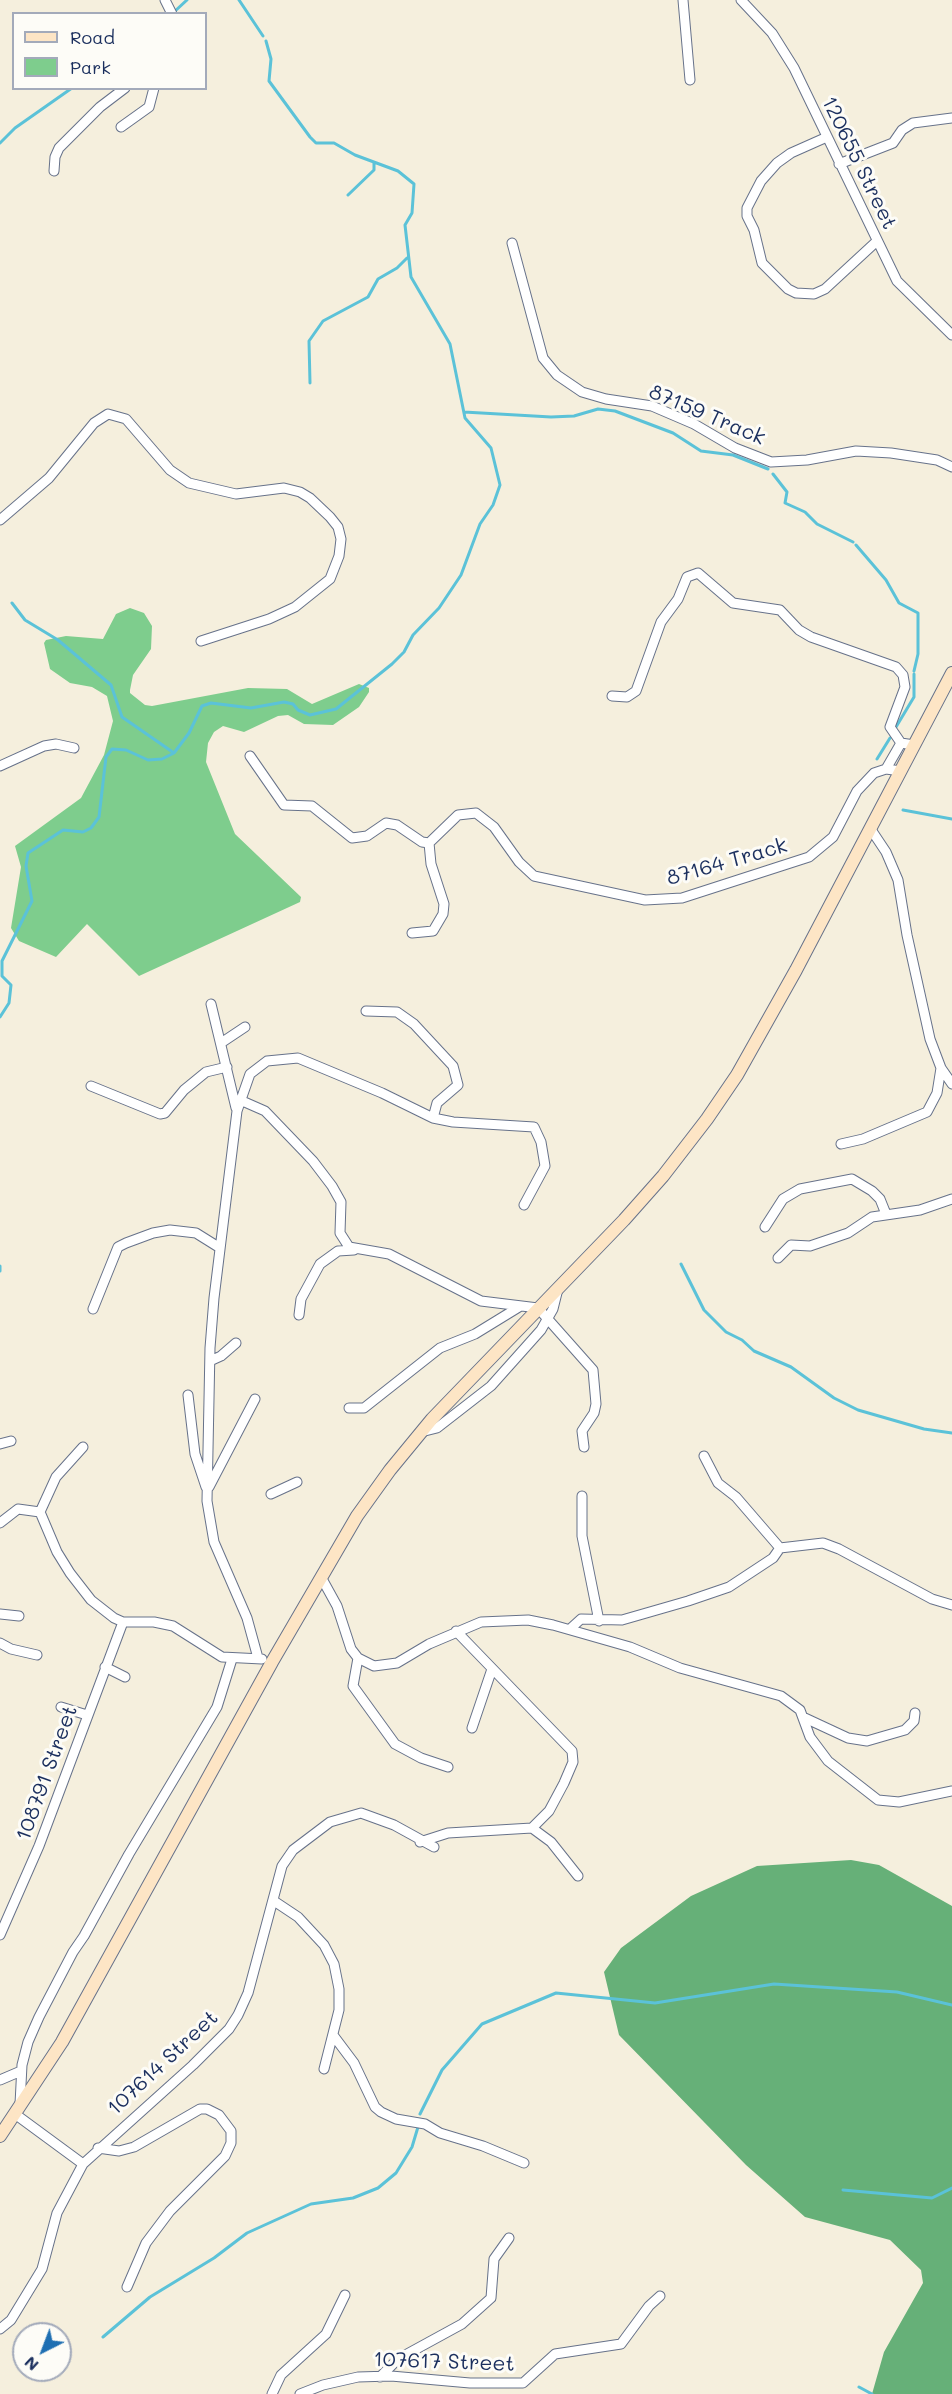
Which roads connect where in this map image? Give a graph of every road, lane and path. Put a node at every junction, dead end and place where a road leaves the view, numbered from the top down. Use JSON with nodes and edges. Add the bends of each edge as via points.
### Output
{"nodes":[{"id":1,"x":683,"y":0,"type":"edge"},
{"id":2,"x":741,"y":0,"type":"edge"},
{"id":3,"x":690,"y":80,"type":"dead end"},
{"id":4,"x":122,"y":90,"type":"edge"},
{"id":5,"x":153,"y":90,"type":"edge"},
{"id":6,"x":952,"y":118,"type":"edge"},
{"id":7,"x":121,"y":127,"type":"dead end"},
{"id":8,"x":827,"y":137,"type":"junction"},
{"id":9,"x":839,"y":164,"type":"junction"},
{"id":10,"x":54,"y":171,"type":"dead end"},
{"id":11,"x":877,"y":240,"type":"junction"},
{"id":12,"x":512,"y":243,"type":"dead end"},
{"id":13,"x":952,"y":335,"type":"edge"},
{"id":14,"x":952,"y":467,"type":"edge"},
{"id":15,"x":0,"y":520,"type":"edge"},
{"id":16,"x":201,"y":642,"type":"dead end"},
{"id":17,"x":952,"y":673,"type":"edge"},
{"id":18,"x":612,"y":696,"type":"dead end"},
{"id":19,"x":908,"y":744,"type":"junction"},
{"id":20,"x":74,"y":748,"type":"dead end"},
{"id":21,"x":250,"y":756,"type":"dead end"},
{"id":22,"x":0,"y":766,"type":"edge"},
{"id":23,"x":886,"y":769,"type":"junction"},
{"id":24,"x":901,"y":771,"type":"junction"},
{"id":25,"x":870,"y":828,"type":"junction"},
{"id":26,"x":429,"y":843,"type":"junction"},
{"id":27,"x":412,"y":933,"type":"dead end"},
{"id":28,"x":211,"y":1004,"type":"dead end"},
{"id":29,"x":366,"y":1011,"type":"dead end"},
{"id":30,"x":246,"y":1027,"type":"dead end"},
{"id":31,"x":221,"y":1043,"type":"junction"},
{"id":32,"x":226,"y":1066,"type":"junction"},
{"id":33,"x":941,"y":1068,"type":"junction"},
{"id":34,"x":952,"y":1084,"type":"edge"},
{"id":35,"x":91,"y":1086,"type":"dead end"},
{"id":36,"x":240,"y":1100,"type":"junction"},
{"id":37,"x":237,"y":1111,"type":"junction"},
{"id":38,"x":433,"y":1118,"type":"junction"},
{"id":39,"x":840,"y":1144,"type":"dead end"},
{"id":40,"x":952,"y":1199,"type":"edge"},
{"id":41,"x":524,"y":1205,"type":"dead end"},
{"id":42,"x":886,"y":1214,"type":"junction"},
{"id":43,"x":765,"y":1227,"type":"dead end"},
{"id":44,"x":220,"y":1248,"type":"junction"},
{"id":45,"x":359,"y":1250,"type":"junction"},
{"id":46,"x":778,"y":1258,"type":"dead end"},
{"id":47,"x":558,"y":1288,"type":"junction"},
{"id":48,"x":519,"y":1307,"type":"junction"},
{"id":49,"x":538,"y":1308,"type":"junction"},
{"id":50,"x":93,"y":1309,"type":"dead end"},
{"id":51,"x":299,"y":1315,"type":"dead end"},
{"id":52,"x":548,"y":1318,"type":"junction"},
{"id":53,"x":236,"y":1343,"type":"dead end"},
{"id":54,"x":210,"y":1361,"type":"junction"},
{"id":55,"x":188,"y":1395,"type":"dead end"},
{"id":56,"x":255,"y":1399,"type":"dead end"},
{"id":57,"x":349,"y":1408,"type":"dead end"},
{"id":58,"x":421,"y":1432,"type":"junction"},
{"id":59,"x":11,"y":1441,"type":"dead end"},
{"id":60,"x":0,"y":1444,"type":"edge"},
{"id":61,"x":83,"y":1447,"type":"dead end"},
{"id":62,"x":584,"y":1447,"type":"dead end"},
{"id":63,"x":704,"y":1456,"type":"dead end"},
{"id":64,"x":297,"y":1482,"type":"dead end"},
{"id":65,"x":207,"y":1489,"type":"junction"},
{"id":66,"x":271,"y":1494,"type":"dead end"},
{"id":67,"x":582,"y":1496,"type":"dead end"},
{"id":68,"x":40,"y":1512,"type":"junction"},
{"id":69,"x":0,"y":1523,"type":"edge"},
{"id":70,"x":780,"y":1548,"type":"junction"},
{"id":71,"x":321,"y":1577,"type":"junction"},
{"id":72,"x":952,"y":1605,"type":"edge"},
{"id":73,"x":0,"y":1614,"type":"edge"},
{"id":74,"x":19,"y":1616,"type":"dead end"},
{"id":75,"x":598,"y":1621,"type":"junction"},
{"id":76,"x":123,"y":1622,"type":"junction"},
{"id":77,"x":570,"y":1629,"type":"junction"},
{"id":78,"x":456,"y":1631,"type":"junction"},
{"id":79,"x":0,"y":1643,"type":"edge"},
{"id":80,"x":37,"y":1655,"type":"dead end"},
{"id":81,"x":258,"y":1658,"type":"junction"},
{"id":82,"x":358,"y":1658,"type":"junction"},
{"id":83,"x":232,"y":1659,"type":"junction"},
{"id":84,"x":272,"y":1662,"type":"junction"},
{"id":85,"x":105,"y":1667,"type":"junction"},
{"id":86,"x":492,"y":1669,"type":"junction"},
{"id":87,"x":125,"y":1677,"type":"dead end"},
{"id":88,"x":62,"y":1707,"type":"dead end"},
{"id":89,"x":915,"y":1713,"type":"dead end"},
{"id":90,"x":87,"y":1715,"type":"junction"},
{"id":91,"x":805,"y":1718,"type":"junction"},
{"id":92,"x":472,"y":1728,"type":"dead end"},
{"id":93,"x":448,"y":1767,"type":"dead end"},
{"id":94,"x":952,"y":1791,"type":"edge"},
{"id":95,"x":532,"y":1828,"type":"junction"},
{"id":96,"x":420,"y":1842,"type":"junction"},
{"id":97,"x":434,"y":1847,"type":"dead end"},
{"id":98,"x":578,"y":1876,"type":"dead end"},
{"id":99,"x":274,"y":1901,"type":"junction"},
{"id":100,"x":5,"y":1912,"type":"edge"},
{"id":101,"x":0,"y":1935,"type":"edge"},
{"id":102,"x":333,"y":2035,"type":"junction"},
{"id":103,"x":324,"y":2069,"type":"dead end"},
{"id":104,"x":21,"y":2071,"type":"junction"},
{"id":105,"x":0,"y":2080,"type":"edge"},
{"id":106,"x":17,"y":2111,"type":"junction"},
{"id":107,"x":0,"y":2136,"type":"edge"},
{"id":108,"x":98,"y":2148,"type":"junction"},
{"id":109,"x":524,"y":2163,"type":"dead end"},
{"id":110,"x":82,"y":2164,"type":"junction"},
{"id":111,"x":509,"y":2238,"type":"dead end"},
{"id":112,"x":127,"y":2287,"type":"dead end"},
{"id":113,"x":345,"y":2295,"type":"dead end"},
{"id":114,"x":660,"y":2296,"type":"dead end"},
{"id":115,"x":0,"y":2329,"type":"edge"},
{"id":116,"x":380,"y":2377,"type":"junction"},
{"id":117,"x":272,"y":2394,"type":"edge"},
{"id":118,"x":300,"y":2394,"type":"edge"}],
"edges":[{"from":1,"to":3,"type":"street"},
{"from":2,"to":8,"type":"street","name":"120655 Street","via":[[783,49]]},
{"from":4,"to":10,"type":"street","via":[[59,148]]},
{"from":5,"to":7,"type":"street","via":[[149,107]]},
{"from":6,"to":9,"type":"street","via":[[913,123],[893,143]]},
{"from":8,"to":9,"type":"street","name":"120655 Street"},
{"from":8,"to":11,"type":"street","via":[[777,163],[747,207],[762,263],[788,289],[814,294],[825,289]]},
{"from":9,"to":11,"type":"street","name":"120655 Street"},
{"from":11,"to":13,"type":"street","name":"120655 Street","via":[[897,281]]},
{"from":12,"to":14,"type":"street","name":"87159 Track","via":[[543,358],[557,375],[582,392],[651,406],[771,462],[856,451],[937,460]]},
{"from":15,"to":16,"type":"street","via":[[50,478],[94,423],[108,414],[126,419],[170,470],[189,483],[236,494],[285,488],[310,498],[338,527],[339,556],[330,579],[295,607]]},
{"from":17,"to":19,"type":"main road"},
{"from":18,"to":19,"type":"street","via":[[627,697],[636,691],[661,622],[678,599],[686,579],[696,572],[733,603],[780,610],[811,637],[896,668],[903,675],[905,687],[890,728]]},
{"from":19,"to":23,"type":"street"},
{"from":19,"to":24,"type":"main road"},
{"from":20,"to":22,"type":"street","via":[[44,746]]},
{"from":21,"to":26,"type":"street","via":[[284,805],[312,806],[352,838],[367,836],[386,823]]},
{"from":23,"to":24,"type":"street"},
{"from":23,"to":26,"type":"street","name":"87164 Track","via":[[873,773],[857,791],[833,837],[809,857],[682,898],[645,900],[543,880],[523,867],[494,827],[476,813],[458,815]]},
{"from":24,"to":25,"type":"main road"},
{"from":25,"to":33,"type":"street","via":[[898,880],[930,1039]]},
{"from":25,"to":47,"type":"main road","via":[[758,1037],[707,1119],[663,1176]]},
{"from":26,"to":27,"type":"street","via":[[444,914],[433,931]]},
{"from":28,"to":31,"type":"street"},
{"from":29,"to":38,"type":"street","via":[[398,1012],[453,1066],[458,1084],[438,1103]]},
{"from":30,"to":31,"type":"street"},
{"from":31,"to":32,"type":"street"},
{"from":32,"to":35,"type":"street","via":[[206,1072],[160,1114]]},
{"from":32,"to":37,"type":"street"},
{"from":33,"to":34,"type":"street"},
{"from":33,"to":39,"type":"street","via":[[937,1093],[927,1112],[863,1139]]},
{"from":36,"to":37,"type":"street"},
{"from":36,"to":38,"type":"street","via":[[245,1084],[259,1066],[288,1057],[317,1064]]},
{"from":36,"to":45,"type":"street","via":[[265,1111],[313,1161],[339,1197],[342,1240]]},
{"from":37,"to":44,"type":"street"},
{"from":38,"to":41,"type":"street","via":[[534,1127],[545,1166]]},
{"from":40,"to":42,"type":"street","via":[[920,1210]]},
{"from":42,"to":43,"type":"street","via":[[872,1191],[852,1179],[800,1189],[783,1199]]},
{"from":42,"to":46,"type":"street","via":[[810,1246],[791,1245]]},
{"from":44,"to":50,"type":"street","via":[[196,1233],[170,1230],[126,1243],[118,1247]]},
{"from":44,"to":54,"type":"street"},
{"from":45,"to":48,"type":"street","via":[[389,1254],[481,1300]]},
{"from":45,"to":51,"type":"street","via":[[338,1251],[320,1264],[301,1299]]},
{"from":47,"to":49,"type":"main road"},
{"from":47,"to":52,"type":"street"},
{"from":48,"to":49,"type":"street"},
{"from":48,"to":57,"type":"street","via":[[475,1334],[440,1348],[364,1408]]},
{"from":49,"to":52,"type":"street"},
{"from":49,"to":58,"type":"main road"},
{"from":52,"to":58,"type":"street","via":[[485,1392],[437,1428]]},
{"from":52,"to":62,"type":"street","via":[[594,1374],[596,1404],[582,1431]]},
{"from":53,"to":54,"type":"street"},
{"from":54,"to":65,"type":"street"},
{"from":55,"to":65,"type":"street","via":[[195,1454]]},
{"from":56,"to":65,"type":"street"},
{"from":58,"to":71,"type":"main road","via":[[357,1516]]},
{"from":59,"to":60,"type":"street"},
{"from":61,"to":68,"type":"street","via":[[56,1477]]},
{"from":63,"to":70,"type":"street","via":[[718,1483],[736,1497]]},
{"from":64,"to":66,"type":"street"},
{"from":65,"to":81,"type":"street","via":[[207,1513],[214,1542],[247,1618]]},
{"from":67,"to":75,"type":"street","via":[[582,1536]]},
{"from":68,"to":69,"type":"street","via":[[18,1509]]},
{"from":68,"to":76,"type":"street","via":[[70,1573],[98,1607]]},
{"from":70,"to":72,"type":"street","via":[[830,1544],[932,1599]]},
{"from":70,"to":75,"type":"street","via":[[773,1558],[729,1587],[622,1620]]},
{"from":71,"to":82,"type":"street","via":[[337,1606],[346,1641]]},
{"from":71,"to":84,"type":"main road"},
{"from":73,"to":74,"type":"street"},
{"from":75,"to":77,"type":"street","via":[[581,1619]]},
{"from":76,"to":83,"type":"street","via":[[169,1625],[213,1653]]},
{"from":76,"to":85,"type":"street","name":"108791 Street"},
{"from":77,"to":78,"type":"street","via":[[508,1620],[481,1622]]},
{"from":77,"to":91,"type":"street","via":[[630,1647],[680,1668],[781,1696]]},
{"from":78,"to":82,"type":"street","via":[[397,1663],[374,1666]]},
{"from":78,"to":86,"type":"street"},
{"from":79,"to":80,"type":"street"},
{"from":81,"to":83,"type":"street"},
{"from":81,"to":84,"type":"street"},
{"from":82,"to":93,"type":"street","via":[[353,1686],[394,1744]]},
{"from":83,"to":104,"type":"street","via":[[217,1707],[129,1854],[39,2017]]},
{"from":84,"to":106,"type":"main road","via":[[62,2043]]},
{"from":85,"to":87,"type":"street"},
{"from":85,"to":90,"type":"street","name":"108791 Street"},
{"from":86,"to":92,"type":"street"},
{"from":86,"to":95,"type":"street","via":[[568,1745],[573,1755],[549,1811]]},
{"from":88,"to":90,"type":"street"},
{"from":89,"to":91,"type":"street","via":[[914,1721],[905,1730],[867,1741],[848,1738]]},
{"from":90,"to":100,"type":"street","name":"108791 Street","via":[[39,1846]]},
{"from":91,"to":94,"type":"street","via":[[810,1737],[828,1761],[878,1800],[899,1802]]},
{"from":95,"to":96,"type":"street","via":[[448,1833]]},
{"from":95,"to":98,"type":"street","via":[[551,1842]]},
{"from":96,"to":97,"type":"street","name":"107614 Street"},
{"from":96,"to":99,"type":"street","name":"107614 Street","via":[[361,1813],[330,1822],[303,1840],[282,1866]]},
{"from":99,"to":102,"type":"street","via":[[298,1917],[324,1945],[334,1964],[339,2010]]},
{"from":99,"to":108,"type":"street","name":"107614 Street","via":[[248,1993],[229,2029]]},
{"from":100,"to":101,"type":"street","name":"108791 Street"},
{"from":102,"to":103,"type":"street"},
{"from":102,"to":109,"type":"street","via":[[354,2063],[381,2112],[425,2124]]},
{"from":104,"to":105,"type":"street"},
{"from":104,"to":106,"type":"street"},
{"from":106,"to":107,"type":"main road"},
{"from":106,"to":110,"type":"street"},
{"from":108,"to":110,"type":"street","name":"107614 Street"},
{"from":108,"to":112,"type":"street","via":[[119,2151],[134,2147],[200,2109],[219,2115],[231,2131],[225,2156],[146,2243]]},
{"from":110,"to":115,"type":"street","name":"107614 Street","via":[[57,2213],[42,2269],[11,2320]]},
{"from":111,"to":116,"type":"street","via":[[494,2259],[491,2298],[462,2324],[398,2359]]},
{"from":113,"to":117,"type":"street","via":[[326,2334],[281,2375]]},
{"from":114,"to":116,"type":"street","name":"107617 Street","via":[[621,2344],[555,2354],[523,2383]]},
{"from":116,"to":118,"type":"street","name":"107617 Street","via":[[323,2385]]}]}
